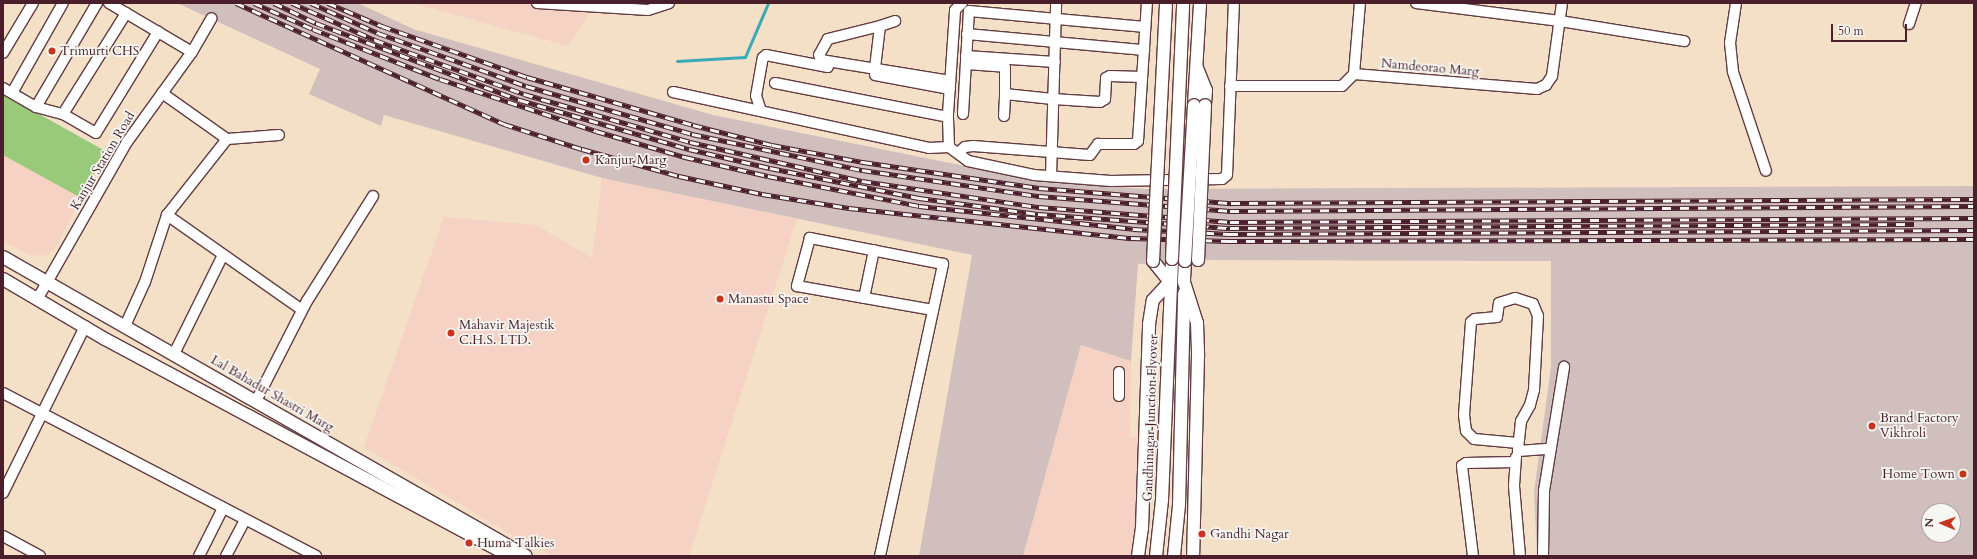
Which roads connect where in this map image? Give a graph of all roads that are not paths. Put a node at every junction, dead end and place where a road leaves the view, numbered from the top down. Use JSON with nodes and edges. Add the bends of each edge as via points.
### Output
{"nodes":[{"id":1,"x":33,"y":3,"type":"edge"},
{"id":2,"x":63,"y":3,"type":"edge"},
{"id":3,"x":97,"y":3,"type":"edge"},
{"id":4,"x":109,"y":3,"type":"edge"},
{"id":5,"x":537,"y":3,"type":"edge"},
{"id":6,"x":669,"y":3,"type":"edge"},
{"id":7,"x":962,"y":3,"type":"edge"},
{"id":8,"x":1056,"y":3,"type":"edge"},
{"id":9,"x":1143,"y":3,"type":"edge"},
{"id":10,"x":1147,"y":3,"type":"edge"},
{"id":11,"x":1200,"y":3,"type":"edge"},
{"id":12,"x":1234,"y":3,"type":"edge"},
{"id":13,"x":1360,"y":3,"type":"edge"},
{"id":14,"x":1416,"y":3,"type":"edge"},
{"id":15,"x":1562,"y":3,"type":"edge"},
{"id":16,"x":1736,"y":3,"type":"edge"},
{"id":17,"x":1916,"y":3,"type":"edge"},
{"id":18,"x":1166,"y":4,"type":"edge"},
{"id":19,"x":1183,"y":4,"type":"edge"},
{"id":20,"x":126,"y":13,"type":"junction"},
{"id":21,"x":212,"y":18,"type":"dead end"},
{"id":22,"x":1056,"y":19,"type":"junction"},
{"id":23,"x":895,"y":21,"type":"dead end"},
{"id":24,"x":1560,"y":21,"type":"junction"},
{"id":25,"x":1909,"y":24,"type":"dead end"},
{"id":26,"x":880,"y":26,"type":"junction"},
{"id":27,"x":1145,"y":27,"type":"junction"},
{"id":28,"x":158,"y":32,"type":"junction"},
{"id":29,"x":967,"y":34,"type":"junction"},
{"id":30,"x":1055,"y":41,"type":"junction"},
{"id":31,"x":1684,"y":41,"type":"dead end"},
{"id":32,"x":1144,"y":50,"type":"junction"},
{"id":33,"x":192,"y":52,"type":"junction"},
{"id":34,"x":3,"y":53,"type":"edge"},
{"id":35,"x":966,"y":60,"type":"junction"},
{"id":36,"x":1055,"y":62,"type":"junction"},
{"id":37,"x":1005,"y":63,"type":"junction"},
{"id":38,"x":875,"y":68,"type":"junction"},
{"id":39,"x":1354,"y":74,"type":"junction"},
{"id":40,"x":1142,"y":77,"type":"junction"},
{"id":41,"x":775,"y":82,"type":"dead end"},
{"id":42,"x":950,"y":85,"type":"junction"},
{"id":43,"x":1230,"y":86,"type":"junction"},
{"id":44,"x":3,"y":88,"type":"edge"},
{"id":45,"x":673,"y":92,"type":"dead end"},
{"id":46,"x":12,"y":93,"type":"junction"},
{"id":47,"x":162,"y":93,"type":"junction"},
{"id":48,"x":1005,"y":94,"type":"junction"},
{"id":49,"x":1053,"y":99,"type":"junction"},
{"id":50,"x":1199,"y":105,"type":"junction"},
{"id":51,"x":36,"y":107,"type":"junction"},
{"id":52,"x":760,"y":111,"type":"junction"},
{"id":53,"x":63,"y":114,"type":"junction"},
{"id":54,"x":963,"y":114,"type":"dead end"},
{"id":55,"x":1004,"y":116,"type":"dead end"},
{"id":56,"x":948,"y":117,"type":"junction"},
{"id":57,"x":279,"y":135,"type":"dead end"},
{"id":58,"x":227,"y":139,"type":"junction"},
{"id":59,"x":949,"y":147,"type":"junction"},
{"id":60,"x":958,"y":153,"type":"junction"},
{"id":61,"x":1051,"y":153,"type":"junction"},
{"id":62,"x":1766,"y":171,"type":"dead end"},
{"id":63,"x":1050,"y":176,"type":"junction"},
{"id":64,"x":373,"y":196,"type":"dead end"},
{"id":65,"x":167,"y":216,"type":"junction"},
{"id":66,"x":874,"y":250,"type":"junction"},
{"id":67,"x":223,"y":255,"type":"junction"},
{"id":68,"x":3,"y":257,"type":"edge"},
{"id":69,"x":3,"y":280,"type":"edge"},
{"id":70,"x":47,"y":282,"type":"junction"},
{"id":71,"x":1170,"y":282,"type":"junction"},
{"id":72,"x":1184,"y":282,"type":"junction"},
{"id":73,"x":38,"y":298,"type":"junction"},
{"id":74,"x":864,"y":298,"type":"junction"},
{"id":75,"x":302,"y":310,"type":"junction"},
{"id":76,"x":933,"y":310,"type":"junction"},
{"id":77,"x":85,"y":326,"type":"junction"},
{"id":78,"x":125,"y":326,"type":"junction"},
{"id":79,"x":174,"y":354,"type":"junction"},
{"id":80,"x":1564,"y":367,"type":"dead end"},
{"id":81,"x":1119,"y":372,"type":"dead end"},
{"id":82,"x":3,"y":393,"type":"edge"},
{"id":83,"x":1119,"y":396,"type":"dead end"},
{"id":84,"x":256,"y":401,"type":"junction"},
{"id":85,"x":43,"y":414,"type":"junction"},
{"id":86,"x":1518,"y":447,"type":"junction"},
{"id":87,"x":1549,"y":449,"type":"junction"},
{"id":88,"x":1515,"y":462,"type":"junction"},
{"id":89,"x":3,"y":494,"type":"edge"},
{"id":90,"x":223,"y":508,"type":"junction"},
{"id":91,"x":245,"y":520,"type":"junction"},
{"id":92,"x":3,"y":536,"type":"edge"},
{"id":93,"x":40,"y":556,"type":"edge"},
{"id":94,"x":199,"y":556,"type":"edge"},
{"id":95,"x":226,"y":556,"type":"edge"},
{"id":96,"x":316,"y":556,"type":"edge"},
{"id":97,"x":509,"y":556,"type":"edge"},
{"id":98,"x":526,"y":556,"type":"edge"},
{"id":99,"x":880,"y":556,"type":"edge"},
{"id":100,"x":1138,"y":556,"type":"edge"},
{"id":101,"x":1156,"y":556,"type":"edge"},
{"id":102,"x":1174,"y":556,"type":"edge"},
{"id":103,"x":1192,"y":556,"type":"edge"},
{"id":104,"x":1473,"y":556,"type":"edge"},
{"id":105,"x":1520,"y":556,"type":"edge"},
{"id":106,"x":1543,"y":556,"type":"edge"}],
"edges":[{"from":1,"to":34,"type":"street"},
{"from":2,"to":46,"type":"street"},
{"from":3,"to":51,"type":"street"},
{"from":4,"to":20,"type":"street"},
{"from":5,"to":6,"type":"street","via":[[648,10]]},
{"from":7,"to":42,"type":"street","via":[[955,10]]},
{"from":8,"to":22,"type":"street"},
{"from":9,"to":10,"type":"street"},
{"from":10,"to":27,"type":"street"},
{"from":11,"to":50,"type":"main road","via":[[1196,65]]},
{"from":12,"to":43,"type":"street"},
{"from":13,"to":39,"type":"street"},
{"from":14,"to":24,"type":"street"},
{"from":15,"to":24,"type":"street","name":"Namdeorao Marg"},
{"from":16,"to":62,"type":"street","via":[[1730,43],[1733,72]]},
{"from":17,"to":25,"type":"street"},
{"from":18,"to":71,"type":"main road","bridge":true,"via":[[1153,261]]},
{"from":19,"to":71,"type":"main road","name":"Gandhinagar Junction Flyover","bridge":true},
{"from":20,"to":28,"type":"street"},
{"from":20,"to":53,"type":"street"},
{"from":21,"to":33,"type":"street","name":"Kanjur Station Road"},
{"from":22,"to":27,"type":"street"},
{"from":22,"to":29,"type":"street","via":[[969,11]]},
{"from":22,"to":30,"type":"street"},
{"from":23,"to":26,"type":"street"},
{"from":24,"to":31,"type":"street"},
{"from":24,"to":39,"type":"street","name":"Namdeorao Marg","via":[[1552,76],[1546,85],[1537,89]]},
{"from":26,"to":38,"type":"street"},
{"from":26,"to":38,"type":"street","via":[[828,39],[819,55],[821,60]]},
{"from":27,"to":32,"type":"street"},
{"from":28,"to":33,"type":"street"},
{"from":28,"to":53,"type":"street","via":[[96,133]]},
{"from":29,"to":30,"type":"street"},
{"from":29,"to":35,"type":"street"},
{"from":30,"to":32,"type":"street"},
{"from":30,"to":36,"type":"street"},
{"from":32,"to":40,"type":"street"},
{"from":33,"to":47,"type":"street","name":"Kanjur Station Road"},
{"from":35,"to":37,"type":"street"},
{"from":35,"to":54,"type":"street"},
{"from":36,"to":37,"type":"street"},
{"from":36,"to":49,"type":"street"},
{"from":37,"to":48,"type":"street"},
{"from":38,"to":42,"type":"street"},
{"from":39,"to":43,"type":"street","via":[[1342,86]]},
{"from":40,"to":49,"type":"street","via":[[1106,78],[1104,100],[1100,102]]},
{"from":40,"to":61,"type":"street","via":[[1138,141],[1134,144],[1098,144],[1090,155]]},
{"from":41,"to":56,"type":"street"},
{"from":42,"to":52,"type":"street","via":[[766,55],[763,58],[756,96]]},
{"from":42,"to":56,"type":"street"},
{"from":43,"to":63,"type":"street","via":[[1227,175],[1222,179],[1111,181]]},
{"from":44,"to":46,"type":"street"},
{"from":45,"to":52,"type":"street"},
{"from":46,"to":51,"type":"street"},
{"from":47,"to":58,"type":"street"},
{"from":47,"to":70,"type":"street","name":"Kanjur Station Road","via":[[127,142]]},
{"from":48,"to":49,"type":"street"},
{"from":48,"to":55,"type":"street"},
{"from":49,"to":61,"type":"street"},
{"from":50,"to":72,"type":"main road","bridge":true},
{"from":50,"to":72,"type":"main road","bridge":true,"via":[[1198,260]]},
{"from":51,"to":53,"type":"street"},
{"from":52,"to":59,"type":"street","via":[[929,148]]},
{"from":56,"to":59,"type":"street"},
{"from":57,"to":58,"type":"street"},
{"from":58,"to":65,"type":"street"},
{"from":59,"to":60,"type":"street"},
{"from":60,"to":61,"type":"street","via":[[965,147],[973,146]]},
{"from":60,"to":63,"type":"street","via":[[968,161]]},
{"from":61,"to":63,"type":"street"},
{"from":64,"to":75,"type":"street"},
{"from":65,"to":67,"type":"street"},
{"from":65,"to":78,"type":"street","via":[[145,282]]},
{"from":66,"to":74,"type":"street"},
{"from":66,"to":74,"type":"street","via":[[810,238],[797,286]]},
{"from":66,"to":76,"type":"street","via":[[944,264]]},
{"from":67,"to":75,"type":"street"},
{"from":67,"to":79,"type":"street"},
{"from":68,"to":70,"type":"main road","name":"Lal Bahadur Shastri Marg"},
{"from":69,"to":73,"type":"main road"},
{"from":70,"to":73,"type":"street","name":"Kanjur Station Road"},
{"from":70,"to":78,"type":"main road","name":"Lal Bahadur Shastri Marg"},
{"from":71,"to":100,"type":"main road","via":[[1153,300],[1149,324],[1142,528]]},
{"from":71,"to":101,"type":"main road","name":"Gandhinagar Junction Flyover","via":[[1162,500]]},
{"from":72,"to":102,"type":"main road","via":[[1179,505]]},
{"from":72,"to":103,"type":"main road","via":[[1197,323]]},
{"from":73,"to":77,"type":"main road"},
{"from":74,"to":76,"type":"street"},
{"from":75,"to":84,"type":"street"},
{"from":76,"to":99,"type":"street"},
{"from":77,"to":85,"type":"street"},
{"from":77,"to":97,"type":"main road"},
{"from":78,"to":79,"type":"main road","name":"Lal Bahadur Shastri Marg"},
{"from":79,"to":84,"type":"main road","name":"Lal Bahadur Shastri Marg"},
{"from":80,"to":87,"type":"street"},
{"from":81,"to":83,"type":"street"},
{"from":82,"to":85,"type":"street"},
{"from":84,"to":98,"type":"main road","name":"Lal Bahadur Shastri Marg"},
{"from":85,"to":89,"type":"street"},
{"from":85,"to":90,"type":"street"},
{"from":86,"to":86,"type":"street","via":[[1521,421],[1530,405],[1534,390],[1538,316],[1533,304],[1515,298],[1499,303],[1497,317],[1471,322],[1464,415],[1466,432],[1474,439]]},
{"from":86,"to":87,"type":"street"},
{"from":86,"to":88,"type":"street"},
{"from":87,"to":106,"type":"street","via":[[1544,491]]},
{"from":88,"to":104,"type":"street","via":[[1466,462],[1462,466]]},
{"from":88,"to":105,"type":"street","via":[[1514,486]]},
{"from":90,"to":91,"type":"street"},
{"from":90,"to":94,"type":"street"},
{"from":91,"to":95,"type":"street"},
{"from":91,"to":96,"type":"street"},
{"from":92,"to":93,"type":"street"}]}
